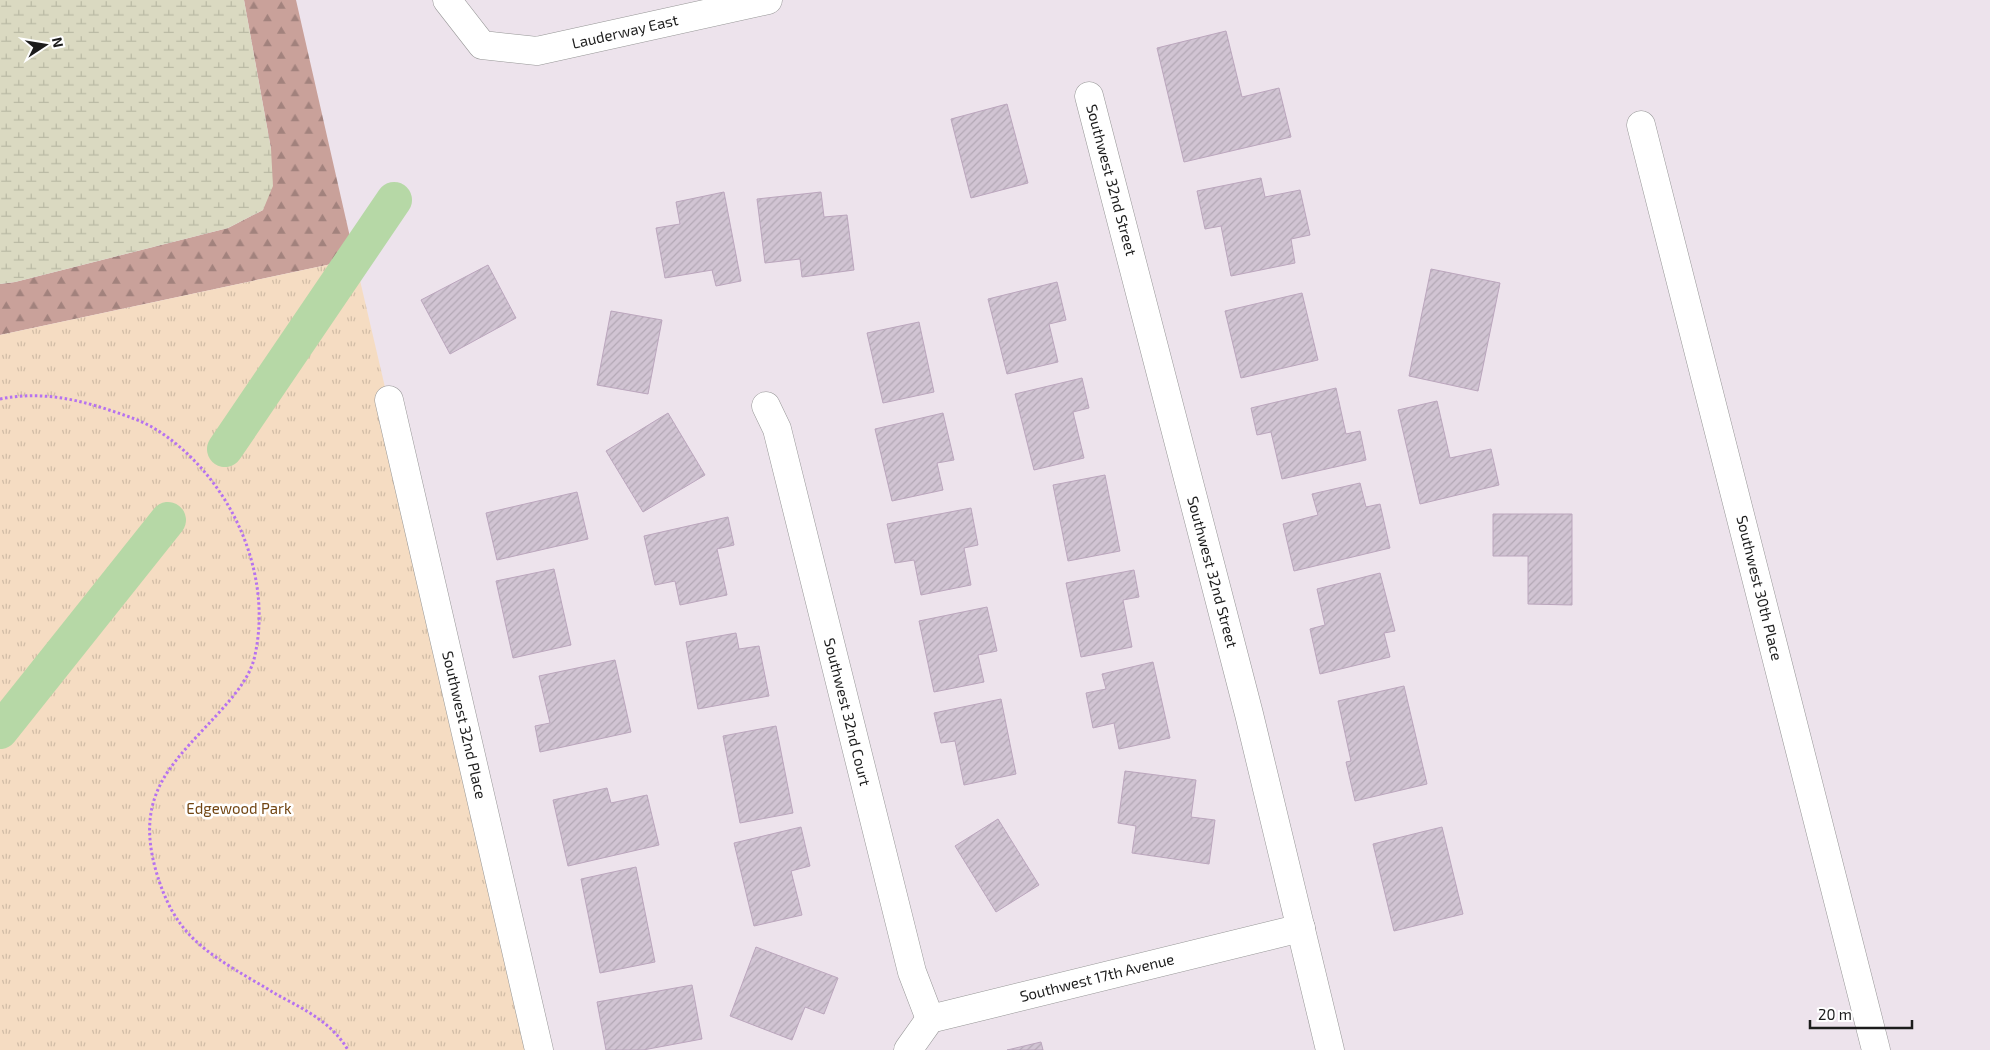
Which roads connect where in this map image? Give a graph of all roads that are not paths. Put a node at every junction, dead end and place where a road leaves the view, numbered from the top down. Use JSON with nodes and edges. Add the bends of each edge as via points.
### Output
{"nodes":[{"id":1,"x":447,"y":0,"type":"edge"},
{"id":2,"x":768,"y":0,"type":"edge"},
{"id":3,"x":1089,"y":96,"type":"dead end"},
{"id":4,"x":1641,"y":125,"type":"dead end"},
{"id":5,"x":389,"y":400,"type":"dead end"},
{"id":6,"x":766,"y":406,"type":"dead end"},
{"id":7,"x":1300,"y":928,"type":"junction"},
{"id":8,"x":930,"y":1019,"type":"junction"},
{"id":9,"x":540,"y":1050,"type":"edge"},
{"id":10,"x":908,"y":1050,"type":"edge"},
{"id":11,"x":1330,"y":1050,"type":"edge"},
{"id":12,"x":1876,"y":1050,"type":"edge"}],
"edges":[{"from":1,"to":2,"type":"street","name":"Lauderway East","via":[[482,45],[537,51]]},
{"from":3,"to":7,"type":"street","name":"Southwest 32nd Street","via":[[1249,714]]},
{"from":4,"to":12,"type":"street","name":"Southwest 30th Place"},
{"from":5,"to":9,"type":"street","name":"Southwest 32nd Place"},
{"from":6,"to":8,"type":"street","name":"Southwest 32nd Court","via":[[777,429],[912,972]]},
{"from":7,"to":8,"type":"street","name":"Southwest 17th Avenue"},
{"from":7,"to":11,"type":"street","name":"Southwest 32nd Street"},
{"from":8,"to":10,"type":"street"}]}
